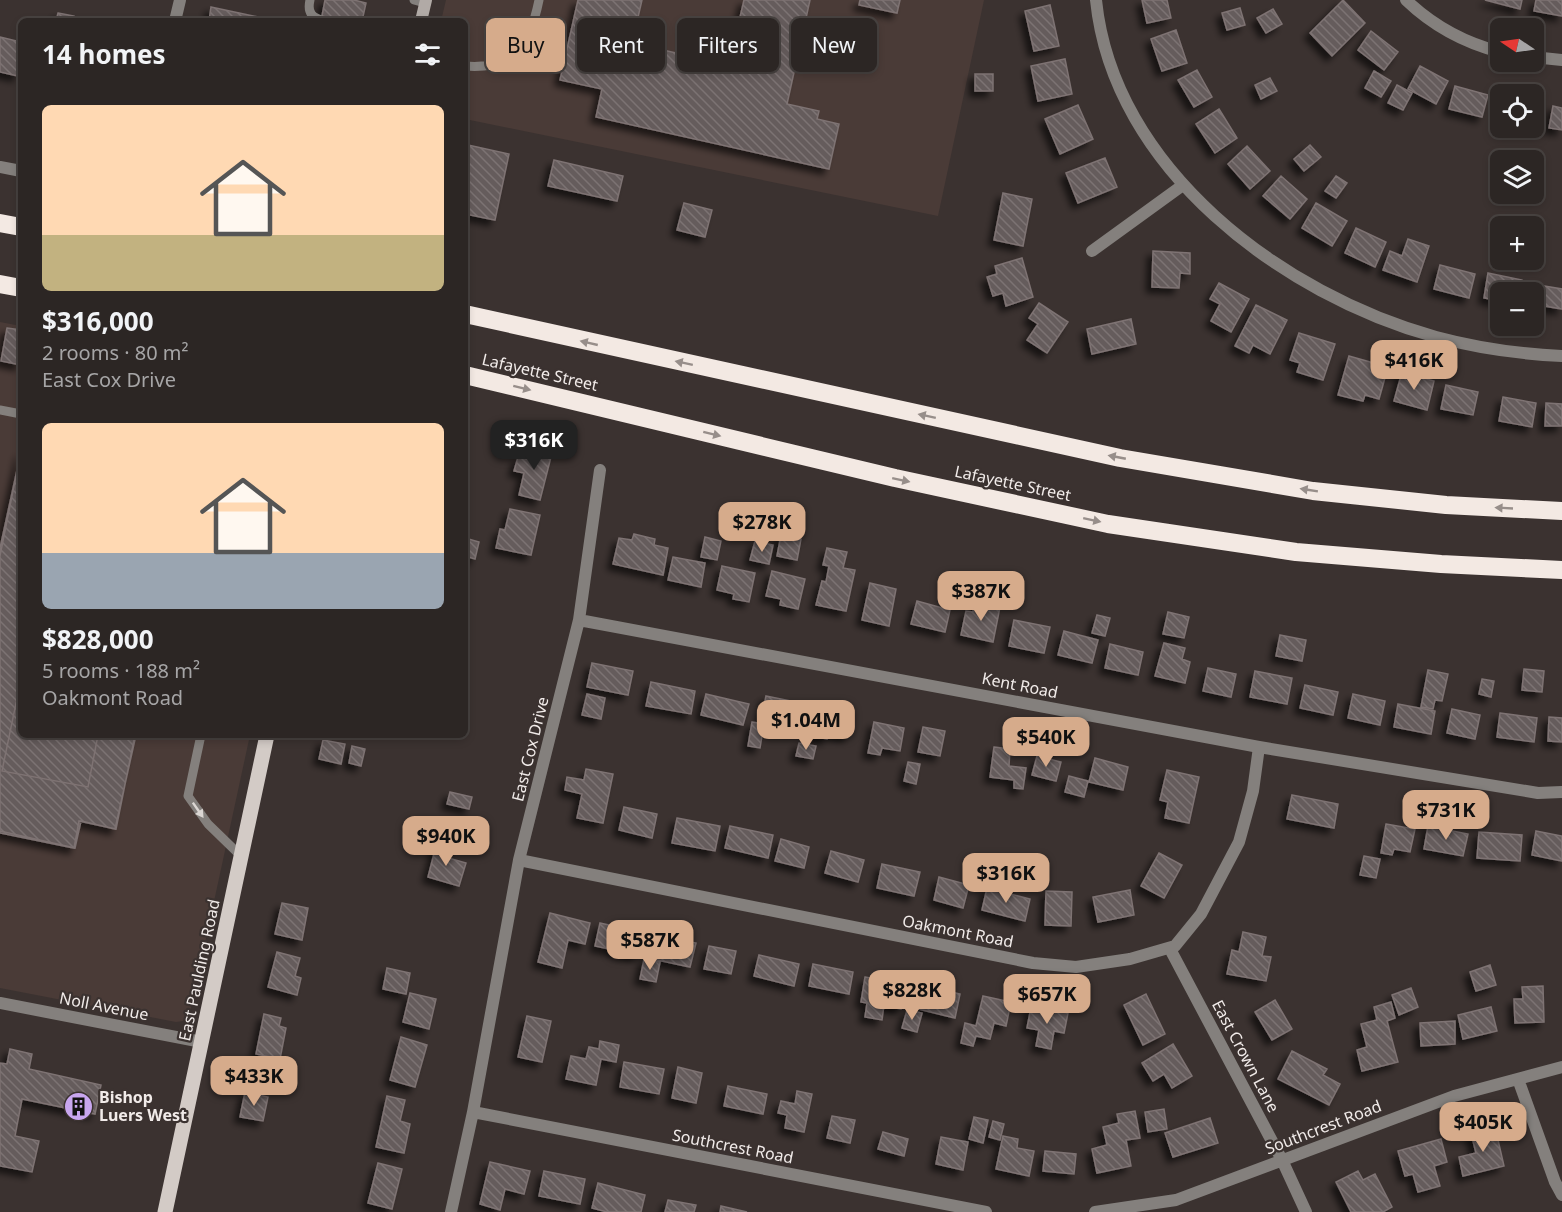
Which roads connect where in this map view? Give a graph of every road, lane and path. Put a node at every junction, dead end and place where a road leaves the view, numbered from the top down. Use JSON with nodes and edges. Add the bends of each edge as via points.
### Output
{"nodes":[{"id":1,"x":180,"y":0,"type":"edge"},
{"id":2,"x":310,"y":0,"type":"edge"},
{"id":3,"x":539,"y":0,"type":"edge"},
{"id":4,"x":1096,"y":0,"type":"edge"},
{"id":5,"x":1406,"y":0,"type":"edge"},
{"id":6,"x":421,"y":1,"type":"edge"},
{"id":7,"x":177,"y":18,"type":"edge"},
{"id":8,"x":316,"y":18,"type":"edge"},
{"id":9,"x":421,"y":18,"type":"edge"},
{"id":10,"x":535,"y":18,"type":"edge"},
{"id":11,"x":1490,"y":49,"type":"edge"},
{"id":12,"x":1544,"y":58,"type":"edge"},
{"id":13,"x":1562,"y":60,"type":"edge"},
{"id":14,"x":486,"y":65,"type":"edge"},
{"id":15,"x":468,"y":66,"type":"edge"},
{"id":16,"x":0,"y":167,"type":"edge"},
{"id":17,"x":18,"y":170,"type":"edge"},
{"id":18,"x":1183,"y":185,"type":"junction"},
{"id":19,"x":0,"y":223,"type":"edge"},
{"id":20,"x":18,"y":226,"type":"edge"},
{"id":21,"x":1092,"y":251,"type":"dead end"},
{"id":22,"x":0,"y":284,"type":"edge"},
{"id":23,"x":18,"y":287,"type":"edge"},
{"id":24,"x":468,"y":315,"type":"edge"},
{"id":25,"x":1562,"y":356,"type":"edge"},
{"id":26,"x":468,"y":376,"type":"edge"},
{"id":27,"x":0,"y":410,"type":"edge"},
{"id":28,"x":18,"y":413,"type":"edge"},
{"id":29,"x":600,"y":470,"type":"dead end"},
{"id":30,"x":1562,"y":511,"type":"edge"},
{"id":31,"x":1562,"y":570,"type":"edge"},
{"id":32,"x":579,"y":620,"type":"junction"},
{"id":33,"x":200,"y":738,"type":"edge"},
{"id":34,"x":266,"y":738,"type":"edge"},
{"id":35,"x":1259,"y":747,"type":"junction"},
{"id":36,"x":1562,"y":792,"type":"edge"},
{"id":37,"x":242,"y":857,"type":"junction"},
{"id":38,"x":519,"y":860,"type":"junction"},
{"id":39,"x":1170,"y":949,"type":"junction"},
{"id":40,"x":0,"y":1003,"type":"edge"},
{"id":41,"x":202,"y":1042,"type":"junction"},
{"id":42,"x":1562,"y":1067,"type":"edge"},
{"id":43,"x":1518,"y":1078,"type":"junction"},
{"id":44,"x":473,"y":1112,"type":"junction"},
{"id":45,"x":1282,"y":1160,"type":"junction"},
{"id":46,"x":1562,"y":1195,"type":"edge"},
{"id":47,"x":165,"y":1212,"type":"edge"},
{"id":48,"x":451,"y":1212,"type":"edge"},
{"id":49,"x":986,"y":1212,"type":"edge"},
{"id":50,"x":1095,"y":1212,"type":"edge"},
{"id":51,"x":1306,"y":1212,"type":"edge"}],
"edges":[{"from":1,"to":7,"type":"street"},
{"from":2,"to":8,"type":"lane","via":[[309,7]]},
{"from":3,"to":10,"type":"lane"},
{"from":4,"to":18,"type":"street","via":[[1108,54],[1125,100]]},
{"from":5,"to":11,"type":"street","via":[[1466,41]]},
{"from":6,"to":9,"type":"main road"},
{"from":12,"to":13,"type":"street"},
{"from":14,"to":15,"type":"lane"},
{"from":16,"to":17,"type":"street"},
{"from":18,"to":21,"type":"street"},
{"from":18,"to":25,"type":"street","via":[[1236,235],[1300,279],[1338,298],[1435,337],[1481,348]]},
{"from":19,"to":20,"type":"highway"},
{"from":22,"to":23,"type":"highway"},
{"from":30,"to":24,"type":"highway","one_way":true,"via":[[1446,505],[1313,491],[1120,458]]},
{"from":26,"to":31,"type":"highway","name":"Lafayette Street","one_way":true,"via":[[895,478],[1108,524],[1296,552]]},
{"from":27,"to":28,"type":"lane"},
{"from":29,"to":32,"type":"street","name":"East Cox Drive"},
{"from":32,"to":35,"type":"street","name":"Kent Road"},
{"from":32,"to":38,"type":"street","name":"East Cox Drive"},
{"from":33,"to":37,"type":"lane","one_way":true,"via":[[188,796],[213,830]]},
{"from":34,"to":37,"type":"main road","name":"East Paulding Road"},
{"from":35,"to":36,"type":"street","name":"Kent Road","via":[[1538,793]]},
{"from":35,"to":39,"type":"street","via":[[1253,791],[1239,842],[1201,914]]},
{"from":37,"to":41,"type":"main road","name":"East Paulding Road"},
{"from":38,"to":39,"type":"street","name":"Oakmont Road","via":[[1032,963],[1076,967]]},
{"from":38,"to":44,"type":"street","name":"East Cox Drive"},
{"from":39,"to":45,"type":"street","name":"East Crown Lane"},
{"from":40,"to":41,"type":"street","name":"Noll Avenue"},
{"from":41,"to":47,"type":"main road","name":"East Paulding Road"},
{"from":42,"to":43,"type":"street","name":"Southcrest Road"},
{"from":43,"to":45,"type":"street","name":"Southcrest Road","via":[[1454,1096]]},
{"from":43,"to":46,"type":"street"},
{"from":44,"to":48,"type":"street","name":"East Cox Drive"},
{"from":44,"to":49,"type":"street","name":"Southcrest Road"},
{"from":45,"to":50,"type":"street","name":"Southcrest Road","via":[[1176,1200]]},
{"from":45,"to":51,"type":"street","name":"East Crown Lane"}]}
